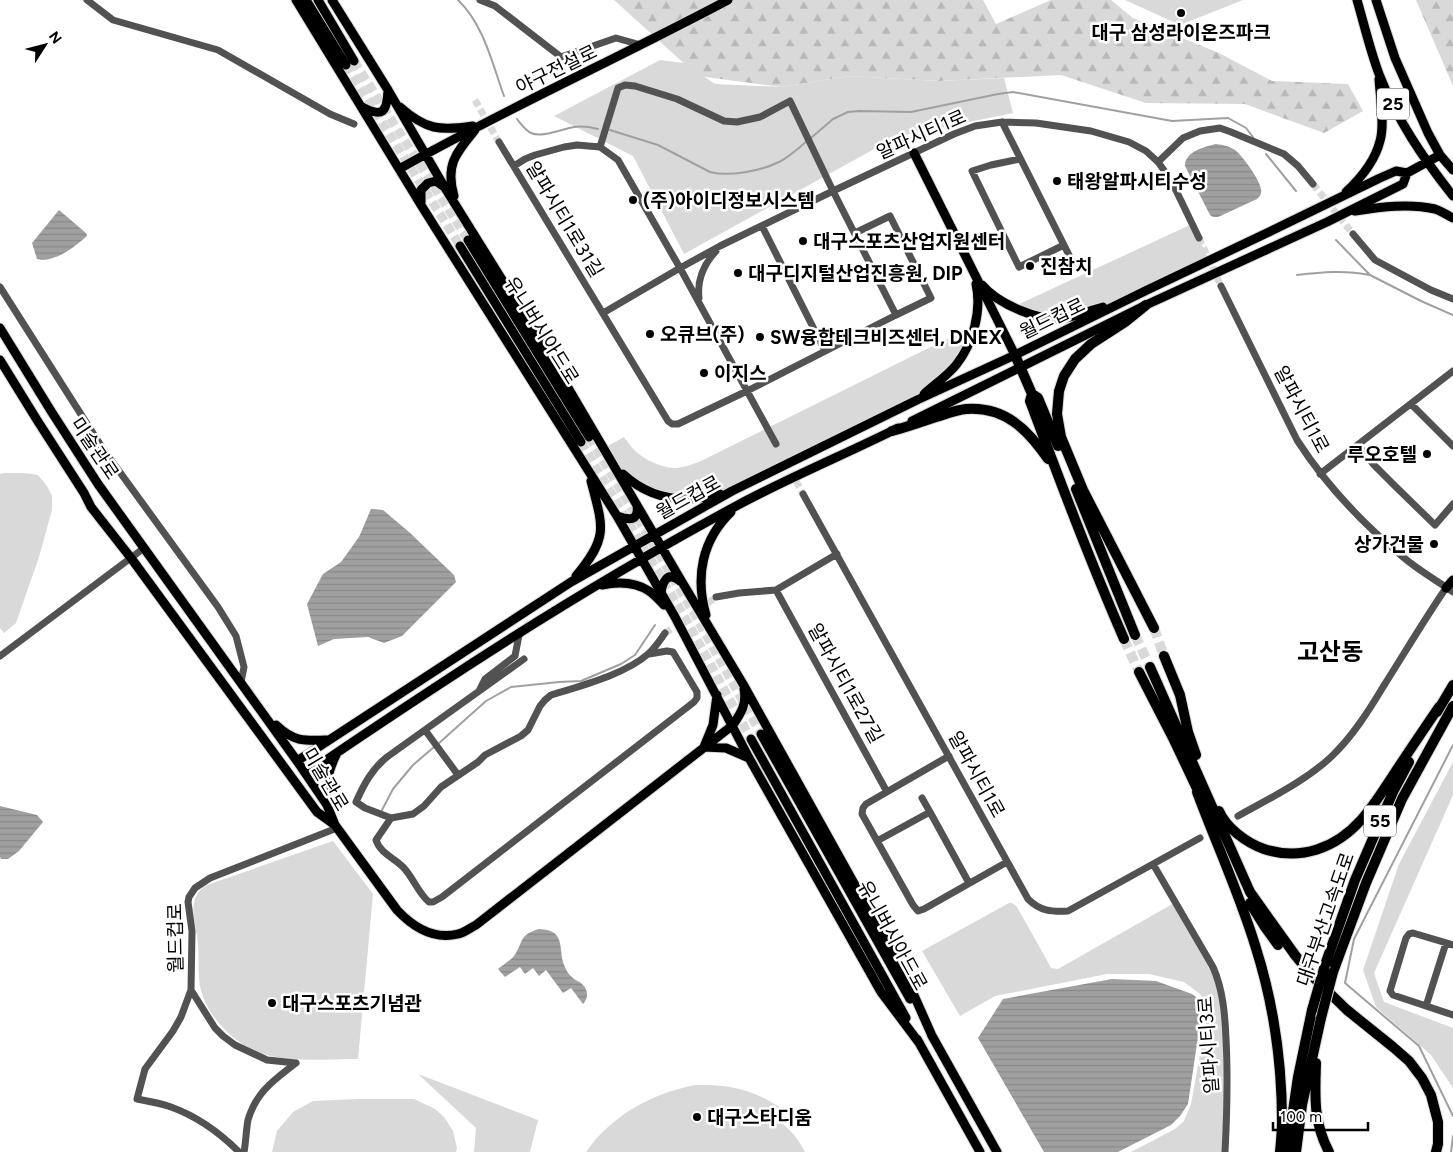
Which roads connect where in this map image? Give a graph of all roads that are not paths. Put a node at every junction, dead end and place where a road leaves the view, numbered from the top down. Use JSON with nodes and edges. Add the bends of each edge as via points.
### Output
{"nodes":[{"id":1,"x":87,"y":0,"type":"edge"},
{"id":2,"x":296,"y":0,"type":"edge"},
{"id":3,"x":306,"y":0,"type":"edge"},
{"id":4,"x":318,"y":0,"type":"edge"},
{"id":5,"x":332,"y":0,"type":"edge"},
{"id":6,"x":480,"y":0,"type":"edge"},
{"id":7,"x":728,"y":0,"type":"edge"},
{"id":8,"x":1357,"y":0,"type":"edge"},
{"id":9,"x":1376,"y":0,"type":"edge"},
{"id":10,"x":640,"y":45,"type":"junction"},
{"id":11,"x":1379,"y":73,"type":"junction"},
{"id":12,"x":388,"y":90,"type":"junction"},
{"id":13,"x":393,"y":100,"type":"junction"},
{"id":14,"x":362,"y":106,"type":"junction"},
{"id":15,"x":1002,"y":122,"type":"junction"},
{"id":16,"x":354,"y":124,"type":"dead end"},
{"id":17,"x":479,"y":126,"type":"junction"},
{"id":18,"x":499,"y":142,"type":"tunnel mouth"},
{"id":19,"x":600,"y":147,"type":"junction"},
{"id":20,"x":914,"y":153,"type":"junction"},
{"id":21,"x":425,"y":154,"type":"junction"},
{"id":22,"x":1440,"y":155,"type":"junction"},
{"id":23,"x":1020,"y":158,"type":"junction"},
{"id":24,"x":1158,"y":162,"type":"junction"},
{"id":25,"x":1427,"y":162,"type":"junction"},
{"id":26,"x":514,"y":166,"type":"junction"},
{"id":27,"x":399,"y":169,"type":"junction"},
{"id":28,"x":1453,"y":170,"type":"edge"},
{"id":29,"x":1407,"y":173,"type":"junction"},
{"id":30,"x":1380,"y":178,"type":"junction"},
{"id":31,"x":1314,"y":184,"type":"tunnel mouth"},
{"id":32,"x":445,"y":188,"type":"junction"},
{"id":33,"x":833,"y":191,"type":"junction"},
{"id":34,"x":1453,"y":196,"type":"edge"},
{"id":35,"x":1339,"y":198,"type":"junction"},
{"id":36,"x":1375,"y":198,"type":"junction"},
{"id":37,"x":422,"y":205,"type":"junction"},
{"id":38,"x":457,"y":207,"type":"junction"},
{"id":39,"x":1345,"y":213,"type":"junction"},
{"id":40,"x":1453,"y":218,"type":"edge"},
{"id":41,"x":762,"y":226,"type":"junction"},
{"id":42,"x":855,"y":233,"type":"junction"},
{"id":43,"x":1353,"y":234,"type":"tunnel mouth"},
{"id":44,"x":1199,"y":238,"type":"tunnel mouth"},
{"id":45,"x":468,"y":240,"type":"tunnel mouth"},
{"id":46,"x":1064,"y":245,"type":"junction"},
{"id":47,"x":460,"y":246,"type":"tunnel mouth"},
{"id":48,"x":720,"y":246,"type":"junction"},
{"id":49,"x":1073,"y":263,"type":"dead end"},
{"id":50,"x":680,"y":268,"type":"junction"},
{"id":51,"x":975,"y":276,"type":"junction"},
{"id":52,"x":1221,"y":286,"type":"tunnel mouth"},
{"id":53,"x":0,"y":287,"type":"edge"},
{"id":54,"x":1129,"y":298,"type":"junction"},
{"id":55,"x":1453,"y":299,"type":"edge"},
{"id":56,"x":700,"y":303,"type":"junction"},
{"id":57,"x":1146,"y":305,"type":"junction"},
{"id":58,"x":603,"y":313,"type":"junction"},
{"id":59,"x":896,"y":315,"type":"junction"},
{"id":60,"x":0,"y":328,"type":"edge"},
{"id":61,"x":825,"y":351,"type":"junction"},
{"id":62,"x":1015,"y":355,"type":"junction"},
{"id":63,"x":0,"y":360,"type":"edge"},
{"id":64,"x":1021,"y":367,"type":"junction"},
{"id":65,"x":1453,"y":371,"type":"edge"},
{"id":66,"x":1450,"y":378,"type":"edge"},
{"id":67,"x":747,"y":391,"type":"junction"},
{"id":68,"x":1032,"y":394,"type":"junction"},
{"id":69,"x":917,"y":400,"type":"junction"},
{"id":70,"x":1411,"y":404,"type":"junction"},
{"id":71,"x":892,"y":432,"type":"junction"},
{"id":72,"x":776,"y":444,"type":"tunnel mouth"},
{"id":73,"x":1358,"y":445,"type":"junction"},
{"id":74,"x":1453,"y":446,"type":"edge"},
{"id":75,"x":610,"y":458,"type":"junction"},
{"id":76,"x":1056,"y":471,"type":"junction"},
{"id":77,"x":589,"y":473,"type":"junction"},
{"id":78,"x":1320,"y":474,"type":"junction"},
{"id":79,"x":732,"y":491,"type":"junction"},
{"id":80,"x":803,"y":494,"type":"tunnel mouth"},
{"id":81,"x":636,"y":503,"type":"junction"},
{"id":82,"x":740,"y":504,"type":"junction"},
{"id":83,"x":1453,"y":504,"type":"edge"},
{"id":84,"x":617,"y":516,"type":"junction"},
{"id":85,"x":654,"y":534,"type":"junction"},
{"id":86,"x":634,"y":545,"type":"junction"},
{"id":87,"x":144,"y":548,"type":"junction"},
{"id":88,"x":662,"y":548,"type":"junction"},
{"id":89,"x":837,"y":554,"type":"junction"},
{"id":90,"x":130,"y":558,"type":"junction"},
{"id":91,"x":642,"y":559,"type":"junction"},
{"id":92,"x":1453,"y":580,"type":"edge"},
{"id":93,"x":571,"y":582,"type":"junction"},
{"id":94,"x":682,"y":582,"type":"junction"},
{"id":95,"x":594,"y":587,"type":"junction"},
{"id":96,"x":776,"y":590,"type":"junction"},
{"id":97,"x":1450,"y":590,"type":"edge"},
{"id":98,"x":661,"y":594,"type":"junction"},
{"id":99,"x":716,"y":596,"type":"tunnel mouth"},
{"id":100,"x":675,"y":617,"type":"junction"},
{"id":101,"x":708,"y":625,"type":"junction"},
{"id":102,"x":1154,"y":628,"type":"tunnel mouth"},
{"id":103,"x":522,"y":631,"type":"junction"},
{"id":104,"x":665,"y":633,"type":"tunnel mouth"},
{"id":105,"x":1136,"y":635,"type":"tunnel mouth"},
{"id":106,"x":1124,"y":639,"type":"tunnel mouth"},
{"id":107,"x":508,"y":640,"type":"junction"},
{"id":108,"x":518,"y":641,"type":"junction"},
{"id":109,"x":649,"y":654,"type":"junction"},
{"id":110,"x":0,"y":656,"type":"edge"},
{"id":111,"x":1164,"y":656,"type":"tunnel mouth"},
{"id":112,"x":524,"y":659,"type":"dead end"},
{"id":113,"x":1150,"y":667,"type":"tunnel mouth"},
{"id":114,"x":1139,"y":672,"type":"tunnel mouth"},
{"id":115,"x":241,"y":682,"type":"junction"},
{"id":116,"x":743,"y":684,"type":"junction"},
{"id":117,"x":1453,"y":685,"type":"edge"},
{"id":118,"x":479,"y":692,"type":"junction"},
{"id":119,"x":717,"y":695,"type":"junction"},
{"id":120,"x":254,"y":700,"type":"junction"},
{"id":121,"x":1453,"y":706,"type":"edge"},
{"id":122,"x":1440,"y":707,"type":"junction"},
{"id":123,"x":733,"y":725,"type":"junction"},
{"id":124,"x":425,"y":730,"type":"junction"},
{"id":125,"x":760,"y":734,"type":"tunnel mouth"},
{"id":126,"x":751,"y":739,"type":"tunnel mouth"},
{"id":127,"x":328,"y":740,"type":"junction"},
{"id":128,"x":703,"y":747,"type":"junction"},
{"id":129,"x":337,"y":752,"type":"junction"},
{"id":130,"x":949,"y":756,"type":"junction"},
{"id":131,"x":749,"y":758,"type":"junction"},
{"id":132,"x":297,"y":761,"type":"junction"},
{"id":133,"x":306,"y":774,"type":"junction"},
{"id":134,"x":1197,"y":774,"type":"junction"},
{"id":135,"x":458,"y":775,"type":"junction"},
{"id":136,"x":888,"y":792,"type":"junction"},
{"id":137,"x":922,"y":798,"type":"dead end"},
{"id":138,"x":326,"y":806,"type":"junction"},
{"id":139,"x":930,"y":812,"type":"junction"},
{"id":140,"x":1238,"y":816,"type":"dead end"},
{"id":141,"x":1214,"y":817,"type":"junction"},
{"id":142,"x":391,"y":818,"type":"junction"},
{"id":143,"x":336,"y":826,"type":"junction"},
{"id":144,"x":1200,"y":838,"type":"dead end"},
{"id":145,"x":877,"y":841,"type":"junction"},
{"id":146,"x":1007,"y":862,"type":"junction"},
{"id":147,"x":1153,"y":864,"type":"junction"},
{"id":148,"x":969,"y":883,"type":"junction"},
{"id":149,"x":1450,"y":944,"type":"edge"},
{"id":150,"x":1330,"y":968,"type":"junction"},
{"id":151,"x":191,"y":990,"type":"junction"},
{"id":152,"x":1426,"y":1006,"type":"junction"},
{"id":153,"x":1453,"y":1015,"type":"edge"},
{"id":154,"x":933,"y":1038,"type":"junction"},
{"id":155,"x":1316,"y":1039,"type":"junction"},
{"id":156,"x":920,"y":1044,"type":"junction"},
{"id":157,"x":239,"y":1152,"type":"edge"},
{"id":158,"x":244,"y":1152,"type":"edge"},
{"id":159,"x":980,"y":1152,"type":"edge"},
{"id":160,"x":998,"y":1152,"type":"edge"},
{"id":161,"x":1226,"y":1152,"type":"edge"},
{"id":162,"x":1280,"y":1152,"type":"edge"},
{"id":163,"x":1287,"y":1152,"type":"edge"},
{"id":164,"x":1296,"y":1152,"type":"edge"},
{"id":165,"x":1328,"y":1152,"type":"edge"},
{"id":166,"x":1432,"y":1152,"type":"edge"},
{"id":167,"x":1436,"y":1152,"type":"edge"}],
"edges":[{"from":1,"to":16,"type":"street","via":[[113,20],[218,50],[330,114]]},
{"from":2,"to":14,"type":"main road"},
{"from":3,"to":4,"type":"main road","via":[[350,63]]},
{"from":5,"to":12,"type":"main road"},
{"from":6,"to":10,"type":"street","via":[[495,6],[561,57],[616,38]]},
{"from":7,"to":10,"type":"main road","name":"야구전설로"},
{"from":8,"to":11,"type":"main road","number":"25"},
{"from":9,"to":22,"type":"main road","number":"25","via":[[1395,58]]},
{"from":10,"to":17,"type":"main road","name":"야구전설로"},
{"from":11,"to":25,"type":"main road","number":"25","via":[[1395,110]]},
{"from":11,"to":35,"type":"main road","via":[[1381,140],[1370,166]]},
{"from":12,"to":13,"type":"main road"},
{"from":12,"to":14,"type":"main road","via":[[384,110],[380,113]]},
{"from":13,"to":17,"type":"main road","via":[[408,114],[429,126],[448,130]]},
{"from":13,"to":21,"type":"main road"},
{"from":14,"to":27,"type":"main road"},
{"from":15,"to":20,"type":"street","name":"알파시티1로","via":[[975,126]]},
{"from":15,"to":23,"type":"street"},
{"from":15,"to":24,"type":"street","name":"알파시티1로","via":[[1036,122],[1091,131],[1128,142]]},
{"from":17,"to":21,"type":"main road","name":"야구전설로"},
{"from":17,"to":38,"type":"main road","via":[[452,163],[450,182]]},
{"from":18,"to":26,"type":"street","name":"알파시티1로31길"},
{"from":19,"to":26,"type":"street","via":[[564,147],[530,157]]},
{"from":19,"to":33,"type":"street","via":[[618,88],[625,85],[677,99],[724,121],[738,122],[760,117],[790,101]]},
{"from":19,"to":50,"type":"street","via":[[618,160]]},
{"from":20,"to":33,"type":"street","name":"알파시티1로"},
{"from":20,"to":51,"type":"main road"},
{"from":21,"to":27,"type":"main road","name":"야구전설로"},
{"from":21,"to":32,"type":"main road"},
{"from":22,"to":25,"type":"main road","name":"월드컵로"},
{"from":22,"to":28,"type":"main road","number":"25"},
{"from":23,"to":46,"type":"street"},
{"from":23,"to":46,"type":"street","via":[[972,171],[1019,267]]},
{"from":24,"to":31,"type":"street","via":[[1183,138],[1220,128],[1284,154]]},
{"from":24,"to":44,"type":"street","name":"알파시티1로","via":[[1171,180]]},
{"from":25,"to":29,"type":"main road","name":"월드컵로"},
{"from":25,"to":34,"type":"main road","number":"25"},
{"from":26,"to":58,"type":"street","name":"알파시티1로31길"},
{"from":27,"to":37,"type":"main road"},
{"from":29,"to":30,"type":"main road","name":"월드컵로","via":[[1396,171]]},
{"from":29,"to":36,"type":"main road","name":"월드컵로","via":[[1403,184]]},
{"from":30,"to":35,"type":"main road","name":"월드컵로"},
{"from":30,"to":36,"type":"main road","via":[[1387,181]]},
{"from":32,"to":37,"type":"main road","via":[[436,181],[428,183],[421,190]]},
{"from":32,"to":38,"type":"main road"},
{"from":33,"to":41,"type":"street","name":"알파시티1로"},
{"from":33,"to":42,"type":"street"},
{"from":35,"to":54,"type":"main road","name":"월드컵로"},
{"from":36,"to":39,"type":"main road","name":"월드컵로"},
{"from":37,"to":77,"type":"main road"},
{"from":38,"to":75,"type":"main road"},
{"from":39,"to":40,"type":"main road","via":[[1420,207],[1437,210]]},
{"from":39,"to":57,"type":"main road","name":"월드컵로"},
{"from":41,"to":48,"type":"street","name":"알파시티1로"},
{"from":41,"to":61,"type":"street"},
{"from":42,"to":59,"type":"street"},
{"from":42,"to":59,"type":"street","name":"알파시티1로31길","via":[[890,216],[931,298]]},
{"from":43,"to":55,"type":"street","via":[[1375,260]]},
{"from":45,"to":47,"type":"main road","name":"유니버시아드로","via":[[585,439]]},
{"from":46,"to":49,"type":"street"},
{"from":48,"to":50,"type":"street","name":"알파시티1로"},
{"from":48,"to":56,"type":"street","via":[[699,278]]},
{"from":50,"to":56,"type":"street"},
{"from":50,"to":58,"type":"street"},
{"from":51,"to":54,"type":"main road","via":[[984,288],[1005,303],[1044,317],[1064,318]]},
{"from":51,"to":62,"type":"main road"},
{"from":51,"to":69,"type":"main road","via":[[977,314],[967,348],[955,366]]},
{"from":52,"to":78,"type":"street","name":"알파시티1로","via":[[1297,440]]},
{"from":53,"to":115,"type":"street","via":[[103,449],[236,636],[244,667]]},
{"from":54,"to":62,"type":"main road","name":"월드컵로"},
{"from":56,"to":67,"type":"street"},
{"from":57,"to":64,"type":"main road","name":"월드컵로"},
{"from":57,"to":102,"type":"highway","via":[[1075,359],[1064,376],[1057,397],[1057,414],[1061,437],[1083,490]]},
{"from":58,"to":67,"type":"street","name":"알파시티1로31길","via":[[668,422],[678,424]]},
{"from":59,"to":61,"type":"street","name":"알파시티1로31길"},
{"from":60,"to":87,"type":"main road","name":"미술관로","via":[[98,484]]},
{"from":61,"to":67,"type":"street","name":"알파시티1로31길"},
{"from":62,"to":64,"type":"highway"},
{"from":62,"to":69,"type":"main road","name":"월드컵로"},
{"from":63,"to":90,"type":"main road","name":"미술관로","via":[[91,507]]},
{"from":64,"to":68,"type":"highway"},
{"from":64,"to":71,"type":"main road","name":"월드컵로"},
{"from":65,"to":66,"type":"street"},
{"from":66,"to":70,"type":"street"},
{"from":67,"to":72,"type":"street"},
{"from":68,"to":76,"type":"highway","via":[[1030,401]]},
{"from":68,"to":105,"type":"highway","via":[[1038,398]]},
{"from":69,"to":79,"type":"main road","name":"월드컵로"},
{"from":70,"to":73,"type":"street"},
{"from":70,"to":74,"type":"street"},
{"from":71,"to":76,"type":"highway","via":[[966,409],[989,411],[1014,421],[1024,429]]},
{"from":71,"to":82,"type":"main road","name":"월드컵로"},
{"from":73,"to":78,"type":"street"},
{"from":73,"to":83,"type":"street","via":[[1435,525]]},
{"from":75,"to":79,"type":"main road","via":[[632,482],[663,496],[698,499]]},
{"from":75,"to":81,"type":"main road"},
{"from":76,"to":106,"type":"highway"},
{"from":77,"to":84,"type":"main road"},
{"from":77,"to":93,"type":"main road","via":[[602,531],[590,560]]},
{"from":78,"to":97,"type":"street","name":"알파시티1로","via":[[1364,523],[1404,558]]},
{"from":79,"to":85,"type":"main road","name":"월드컵로"},
{"from":80,"to":89,"type":"street","name":"알파시티1로"},
{"from":81,"to":84,"type":"main road","via":[[637,511],[633,518]]},
{"from":81,"to":85,"type":"main road"},
{"from":82,"to":88,"type":"main road","name":"월드컵로"},
{"from":82,"to":101,"type":"main road","via":[[715,531],[704,556],[700,590]]},
{"from":84,"to":86,"type":"main road"},
{"from":85,"to":86,"type":"main road","name":"월드컵로"},
{"from":85,"to":88,"type":"main road"},
{"from":86,"to":91,"type":"main road"},
{"from":86,"to":93,"type":"main road","name":"월드컵로"},
{"from":87,"to":90,"type":"street"},
{"from":87,"to":115,"type":"main road","name":"미술관로"},
{"from":88,"to":91,"type":"main road","name":"월드컵로"},
{"from":88,"to":94,"type":"main road"},
{"from":89,"to":96,"type":"street"},
{"from":89,"to":130,"type":"street","name":"알파시티1로"},
{"from":90,"to":110,"type":"street"},
{"from":90,"to":143,"type":"main road","name":"미술관로","via":[[317,812]]},
{"from":91,"to":95,"type":"main road","name":"월드컵로"},
{"from":91,"to":98,"type":"main road"},
{"from":92,"to":97,"type":"main road"},
{"from":93,"to":127,"type":"main road"},
{"from":94,"to":98,"type":"main road","via":[[676,577],[665,580]]},
{"from":94,"to":101,"type":"main road"},
{"from":95,"to":100,"type":"main road","via":[[611,583],[641,587]]},
{"from":95,"to":103,"type":"main road","name":"월드컵로"},
{"from":96,"to":99,"type":"street"},
{"from":96,"to":136,"type":"street","name":"알파시티1로27길"},
{"from":97,"to":140,"type":"street","via":[[1341,747],[1299,782]]},
{"from":98,"to":100,"type":"main road"},
{"from":100,"to":119,"type":"main road"},
{"from":101,"to":116,"type":"main road"},
{"from":103,"to":107,"type":"main road","name":"월드컵로"},
{"from":103,"to":108,"type":"street"},
{"from":104,"to":109,"type":"street"},
{"from":107,"to":108,"type":"street"},
{"from":107,"to":129,"type":"main road","name":"월드컵로"},
{"from":108,"to":118,"type":"street","via":[[515,656],[485,679]]},
{"from":109,"to":135,"type":"street","via":[[599,680],[551,696],[540,706],[522,736],[485,755]]},
{"from":109,"to":142,"type":"street","via":[[673,652],[697,692],[694,702],[437,901],[429,902],[404,868],[378,844],[376,840]]},
{"from":111,"to":134,"type":"highway","via":[[1180,695]]},
{"from":112,"to":118,"type":"street"},
{"from":113,"to":134,"type":"highway"},
{"from":114,"to":134,"type":"highway","via":[[1174,740]]},
{"from":115,"to":120,"type":"main road","name":"미술관로"},
{"from":116,"to":123,"type":"main road","via":[[746,699]]},
{"from":116,"to":154,"type":"main road","via":[[905,975]]},
{"from":117,"to":122,"type":"highway","name":"대구부산고속도로","number":"55"},
{"from":118,"to":124,"type":"street"},
{"from":119,"to":123,"type":"main road"},
{"from":119,"to":128,"type":"main road","via":[[713,725]]},
{"from":120,"to":127,"type":"main road","via":[[287,735],[305,741]]},
{"from":120,"to":132,"type":"main road","name":"미술관로"},
{"from":121,"to":150,"type":"highway","name":"대구부산고속도로","number":"55","via":[[1402,799]]},
{"from":122,"to":141,"type":"highway","via":[[1364,817],[1343,836],[1319,850],[1290,854],[1262,849]]},
{"from":122,"to":150,"type":"highway","name":"대구부산고속도로","number":"55","via":[[1389,801],[1355,880]]},
{"from":123,"to":128,"type":"main road"},
{"from":123,"to":131,"type":"main road"},
{"from":124,"to":135,"type":"street"},
{"from":124,"to":142,"type":"street","via":[[378,765],[356,802]]},
{"from":125,"to":154,"type":"main road","name":"유니버시아드로"},
{"from":126,"to":156,"type":"main road","name":"유니버시아드로"},
{"from":127,"to":132,"type":"main road"},
{"from":128,"to":131,"type":"main road","via":[[726,748]]},
{"from":128,"to":143,"type":"main road","via":[[476,925],[459,934],[432,934],[408,921]]},
{"from":129,"to":133,"type":"main road","name":"월드컵로"},
{"from":129,"to":138,"type":"main road","via":[[327,778]]},
{"from":130,"to":136,"type":"street"},
{"from":130,"to":146,"type":"street","name":"알파시티1로"},
{"from":131,"to":156,"type":"main road","via":[[881,992]]},
{"from":132,"to":133,"type":"main road","name":"미술관로"},
{"from":133,"to":138,"type":"main road","name":"미술관로"},
{"from":134,"to":141,"type":"highway"},
{"from":135,"to":142,"type":"street","via":[[441,786],[413,814]]},
{"from":136,"to":145,"type":"street","via":[[863,808],[862,814]]},
{"from":137,"to":139,"type":"street"},
{"from":138,"to":143,"type":"main road","name":"미술관로"},
{"from":139,"to":145,"type":"street"},
{"from":139,"to":148,"type":"street"},
{"from":141,"to":162,"type":"highway","via":[[1256,947],[1269,999],[1280,1086]]},
{"from":141,"to":166,"type":"highway","via":[[1246,896],[1284,952],[1326,998],[1387,1048],[1420,1083],[1434,1116]]},
{"from":141,"to":167,"type":"highway","via":[[1250,892],[1295,956],[1347,1010],[1394,1047],[1422,1078],[1432,1095],[1438,1122]]},
{"from":143,"to":151,"type":"street","name":"월드컵로","via":[[210,878],[195,888],[188,902],[192,931]]},
{"from":144,"to":147,"type":"street","name":"알파시티1로"},
{"from":145,"to":148,"type":"street","via":[[918,910]]},
{"from":146,"to":147,"type":"street","name":"알파시티1로","via":[[1028,899],[1043,910],[1053,912],[1068,911]]},
{"from":146,"to":148,"type":"street"},
{"from":147,"to":161,"type":"street","name":"알파시티3로","via":[[1218,978],[1228,1063]]},
{"from":149,"to":152,"type":"street"},
{"from":149,"to":152,"type":"street","via":[[1413,932],[1406,938],[1390,991],[1393,995]]},
{"from":150,"to":155,"type":"highway","name":"대구부산고속도로","number":"55","bridge":true},
{"from":150,"to":163,"type":"highway","name":"대구부산고속도로","number":"55","bridge":true,"via":[[1312,1010]]},
{"from":151,"to":157,"type":"street","name":"월드컵로","via":[[181,1017],[145,1069],[137,1099],[193,1117]]},
{"from":151,"to":158,"type":"street","via":[[215,1028],[235,1046],[267,1060],[296,1063],[256,1099],[248,1121]]},
{"from":152,"to":153,"type":"street"},
{"from":154,"to":160,"type":"main road","name":"유니버시아드로"},
{"from":155,"to":164,"type":"highway","name":"대구부산고속도로","number":"55"},
{"from":155,"to":165,"type":"highway","via":[[1316,1112]]},
{"from":156,"to":159,"type":"main road","name":"유니버시아드로"}]}
